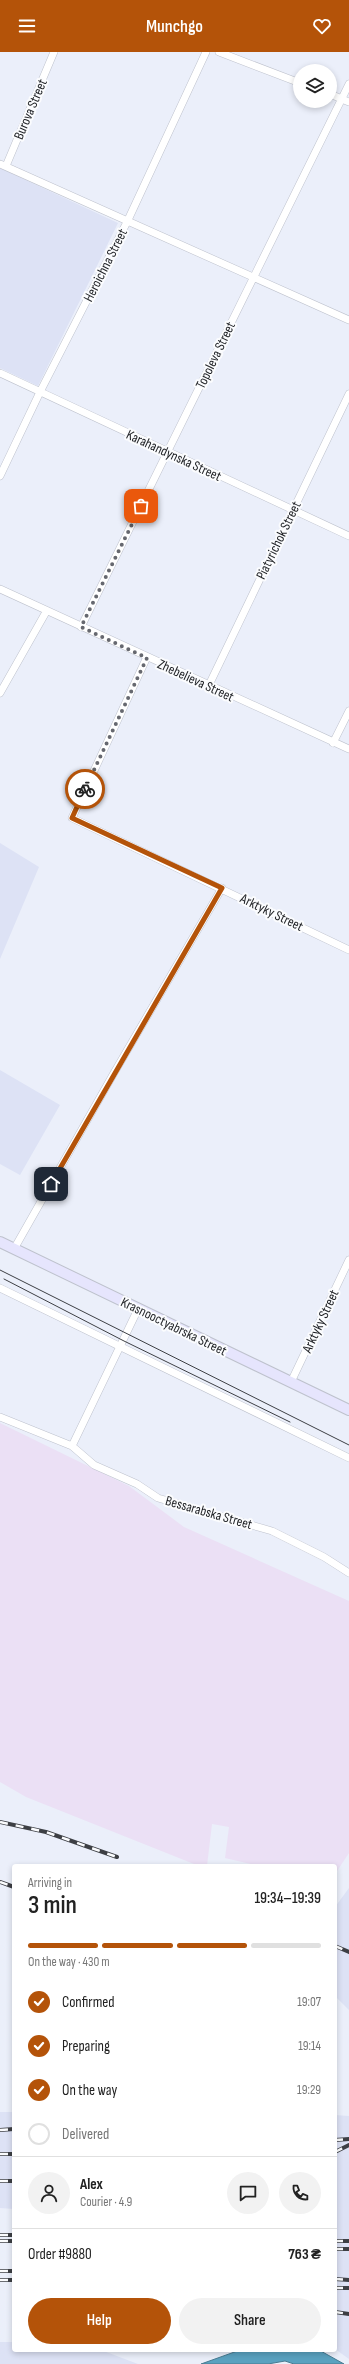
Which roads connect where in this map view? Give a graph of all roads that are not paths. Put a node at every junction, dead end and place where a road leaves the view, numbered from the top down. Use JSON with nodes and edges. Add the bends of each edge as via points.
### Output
{"nodes":[{"id":1,"x":54,"y":52,"type":"edge"},
{"id":2,"x":206,"y":52,"type":"edge"},
{"id":3,"x":219,"y":52,"type":"edge"},
{"id":4,"x":293,"y":80,"type":"edge"},
{"id":5,"x":349,"y":84,"type":"edge"},
{"id":6,"x":337,"y":96,"type":"edge"},
{"id":7,"x":342,"y":98,"type":"junction"},
{"id":8,"x":349,"y":102,"type":"edge"},
{"id":9,"x":3,"y":164,"type":"edge"},
{"id":10,"x":128,"y":220,"type":"junction"},
{"id":11,"x":254,"y":277,"type":"junction"},
{"id":12,"x":349,"y":320,"type":"edge"},
{"id":13,"x":0,"y":373,"type":"edge"},
{"id":14,"x":40,"y":392,"type":"junction"},
{"id":15,"x":349,"y":394,"type":"edge"},
{"id":16,"x":167,"y":452,"type":"junction"},
{"id":17,"x":0,"y":476,"type":"edge"},
{"id":18,"x":292,"y":510,"type":"junction"},
{"id":19,"x":349,"y":536,"type":"edge"},
{"id":20,"x":0,"y":589,"type":"edge"},
{"id":21,"x":46,"y":612,"type":"junction"},
{"id":22,"x":81,"y":627,"type":"junction"},
{"id":23,"x":147,"y":658,"type":"junction"},
{"id":24,"x":209,"y":686,"type":"junction"},
{"id":25,"x":0,"y":693,"type":"edge"},
{"id":26,"x":349,"y":711,"type":"edge"},
{"id":27,"x":333,"y":742,"type":"junction"},
{"id":28,"x":349,"y":749,"type":"edge"},
{"id":29,"x":222,"y":888,"type":"junction"},
{"id":30,"x":349,"y":950,"type":"edge"},
{"id":31,"x":0,"y":1242,"type":"edge"},
{"id":32,"x":14,"y":1249,"type":"junction"},
{"id":33,"x":349,"y":1260,"type":"edge"},
{"id":34,"x":0,"y":1288,"type":"edge"},
{"id":35,"x":138,"y":1309,"type":"junction"},
{"id":36,"x":121,"y":1346,"type":"junction"},
{"id":37,"x":291,"y":1382,"type":"junction"},
{"id":38,"x":349,"y":1410,"type":"edge"},
{"id":39,"x":0,"y":1417,"type":"edge"},
{"id":40,"x":72,"y":1446,"type":"junction"},
{"id":41,"x":349,"y":1458,"type":"edge"},
{"id":42,"x":349,"y":1573,"type":"edge"}],
"edges":[{"from":1,"to":9,"type":"street","name":"Burova Street"},
{"from":2,"to":10,"type":"street","name":"Heroichna Street"},
{"from":3,"to":4,"type":"street"},
{"from":5,"to":7,"type":"street","name":"Topoleva Street"},
{"from":6,"to":7,"type":"street"},
{"from":7,"to":8,"type":"street"},
{"from":7,"to":11,"type":"street","name":"Topoleva Street"},
{"from":9,"to":10,"type":"street"},
{"from":10,"to":11,"type":"street"},
{"from":10,"to":14,"type":"street","name":"Heroichna Street"},
{"from":11,"to":12,"type":"street"},
{"from":11,"to":16,"type":"street","name":"Topoleva Street"},
{"from":13,"to":14,"type":"street","name":"Karahandynska Street"},
{"from":14,"to":16,"type":"street","name":"Karahandynska Street"},
{"from":14,"to":17,"type":"street","name":"Heroichna Street"},
{"from":15,"to":18,"type":"street","name":"Piatyrichok Street"},
{"from":16,"to":18,"type":"street","name":"Karahandynska Street"},
{"from":16,"to":22,"type":"street","name":"Topoleva Street"},
{"from":18,"to":19,"type":"street","name":"Karahandynska Street"},
{"from":18,"to":24,"type":"street","name":"Piatyrichok Street"},
{"from":20,"to":21,"type":"street","name":"Zhebelieva Street"},
{"from":21,"to":22,"type":"street","name":"Zhebelieva Street"},
{"from":21,"to":25,"type":"street"},
{"from":22,"to":23,"type":"street","name":"Zhebelieva Street"},
{"from":23,"to":24,"type":"street","name":"Zhebelieva Street"},
{"from":23,"to":29,"type":"street","name":"Arktyky Street","via":[[72,818]]},
{"from":24,"to":27,"type":"street","name":"Zhebelieva Street"},
{"from":26,"to":27,"type":"street"},
{"from":27,"to":28,"type":"street","name":"Zhebelieva Street"},
{"from":29,"to":30,"type":"street","name":"Arktyky Street"},
{"from":29,"to":32,"type":"street"},
{"from":31,"to":32,"type":"main road","name":"Krasnooctyabrska Street"},
{"from":32,"to":35,"type":"main road","name":"Krasnooctyabrska Street"},
{"from":33,"to":37,"type":"street","name":"Arktyky Street"},
{"from":34,"to":36,"type":"street"},
{"from":35,"to":36,"type":"street"},
{"from":35,"to":37,"type":"main road","name":"Krasnooctyabrska Street"},
{"from":36,"to":40,"type":"street"},
{"from":36,"to":41,"type":"street"},
{"from":37,"to":38,"type":"main road","name":"Krasnooctyabrska Street"},
{"from":39,"to":40,"type":"street","name":"Bessarabska Street"},
{"from":40,"to":42,"type":"street","name":"Bessarabska Street","via":[[94,1465],[137,1484],[158,1498],[272,1530]]}]}
